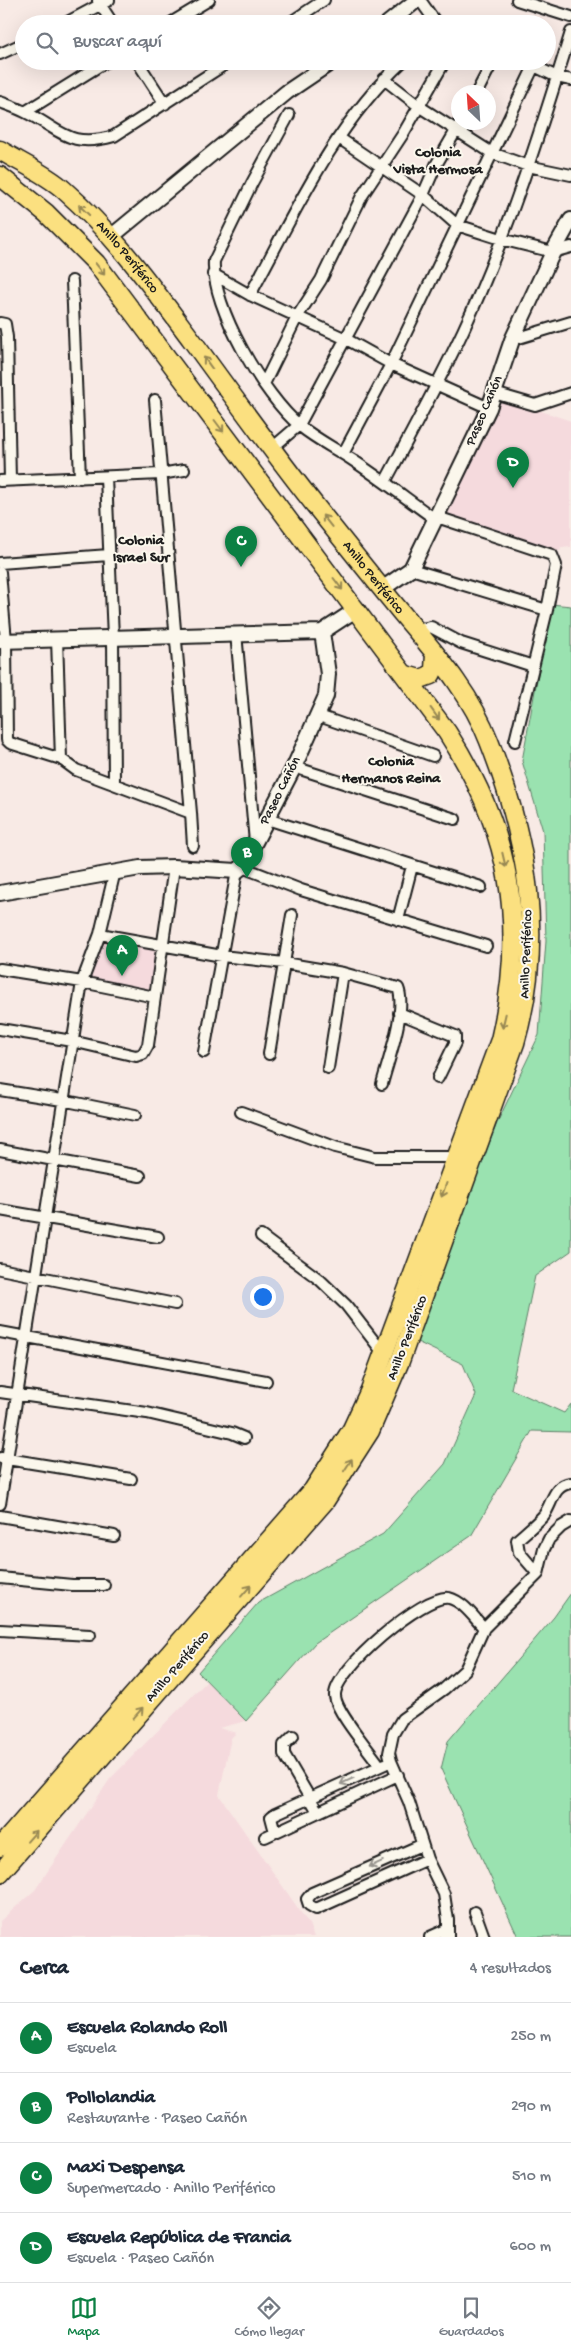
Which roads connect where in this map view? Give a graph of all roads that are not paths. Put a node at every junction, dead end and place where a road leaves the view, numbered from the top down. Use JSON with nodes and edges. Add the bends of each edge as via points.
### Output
{"nodes":[{"id":1,"x":208,"y":0,"type":"edge"},
{"id":2,"x":324,"y":0,"type":"edge"},
{"id":3,"x":418,"y":0,"type":"edge"},
{"id":4,"x":517,"y":0,"type":"edge"},
{"id":5,"x":103,"y":2,"type":"edge"},
{"id":6,"x":80,"y":15,"type":"edge"},
{"id":7,"x":109,"y":15,"type":"edge"},
{"id":8,"x":184,"y":15,"type":"edge"},
{"id":9,"x":302,"y":15,"type":"edge"},
{"id":10,"x":399,"y":15,"type":"edge"},
{"id":11,"x":430,"y":15,"type":"edge"},
{"id":12,"x":571,"y":17,"type":"edge"},
{"id":13,"x":571,"y":32,"type":"edge"},
{"id":14,"x":15,"y":47,"type":"edge"},
{"id":15,"x":0,"y":54,"type":"edge"},
{"id":16,"x":93,"y":70,"type":"edge"},
{"id":17,"x":143,"y":70,"type":"edge"},
{"id":18,"x":216,"y":70,"type":"edge"},
{"id":19,"x":320,"y":70,"type":"edge"},
{"id":20,"x":394,"y":70,"type":"edge"},
{"id":21,"x":440,"y":70,"type":"edge"},
{"id":22,"x":488,"y":70,"type":"edge"},
{"id":23,"x":527,"y":70,"type":"edge"},
{"id":24,"x":542,"y":70,"type":"edge"},
{"id":25,"x":557,"y":77,"type":"junction"},
{"id":26,"x":384,"y":79,"type":"junction"},
{"id":27,"x":571,"y":80,"type":"edge"},
{"id":28,"x":481,"y":85,"type":"edge"},
{"id":29,"x":0,"y":102,"type":"edge"},
{"id":30,"x":165,"y":104,"type":"junction"},
{"id":31,"x":420,"y":107,"type":"junction"},
{"id":32,"x":25,"y":112,"type":"junction"},
{"id":33,"x":289,"y":115,"type":"dead end"},
{"id":34,"x":451,"y":123,"type":"edge"},
{"id":35,"x":457,"y":130,"type":"edge"},
{"id":36,"x":463,"y":130,"type":"edge"},
{"id":37,"x":339,"y":138,"type":"junction"},
{"id":38,"x":0,"y":150,"type":"edge"},
{"id":39,"x":492,"y":153,"type":"junction"},
{"id":40,"x":528,"y":166,"type":"junction"},
{"id":41,"x":381,"y":167,"type":"junction"},
{"id":42,"x":571,"y":175,"type":"edge"},
{"id":43,"x":0,"y":176,"type":"edge"},
{"id":44,"x":423,"y":195,"type":"junction"},
{"id":45,"x":571,"y":220,"type":"edge"},
{"id":46,"x":457,"y":225,"type":"junction"},
{"id":47,"x":112,"y":236,"type":"junction"},
{"id":48,"x":501,"y":239,"type":"junction"},
{"id":49,"x":571,"y":247,"type":"edge"},
{"id":50,"x":553,"y":252,"type":"junction"},
{"id":51,"x":213,"y":274,"type":"junction"},
{"id":52,"x":72,"y":281,"type":"dead end"},
{"id":53,"x":250,"y":296,"type":"junction"},
{"id":54,"x":298,"y":317,"type":"junction"},
{"id":55,"x":571,"y":322,"type":"edge"},
{"id":56,"x":0,"y":323,"type":"edge"},
{"id":57,"x":346,"y":339,"type":"junction"},
{"id":58,"x":512,"y":340,"type":"junction"},
{"id":59,"x":391,"y":364,"type":"junction"},
{"id":60,"x":264,"y":384,"type":"junction"},
{"id":61,"x":438,"y":384,"type":"junction"},
{"id":62,"x":228,"y":390,"type":"junction"},
{"id":63,"x":494,"y":393,"type":"junction"},
{"id":64,"x":571,"y":393,"type":"edge"},
{"id":65,"x":155,"y":400,"type":"dead end"},
{"id":66,"x":204,"y":407,"type":"junction"},
{"id":67,"x":489,"y":408,"type":"junction"},
{"id":68,"x":299,"y":425,"type":"junction"},
{"id":69,"x":271,"y":449,"type":"junction"},
{"id":70,"x":343,"y":454,"type":"junction"},
{"id":71,"x":184,"y":470,"type":"dead end"},
{"id":72,"x":162,"y":474,"type":"junction"},
{"id":73,"x":106,"y":477,"type":"junction"},
{"id":74,"x":80,"y":478,"type":"junction"},
{"id":75,"x":5,"y":480,"type":"edge"},
{"id":76,"x":385,"y":482,"type":"junction"},
{"id":77,"x":435,"y":519,"type":"junction"},
{"id":78,"x":109,"y":555,"type":"junction"},
{"id":79,"x":0,"y":563,"type":"edge"},
{"id":80,"x":411,"y":569,"type":"junction"},
{"id":81,"x":0,"y":572,"type":"edge"},
{"id":82,"x":382,"y":589,"type":"junction"},
{"id":83,"x":357,"y":609,"type":"junction"},
{"id":84,"x":547,"y":610,"type":"junction"},
{"id":85,"x":416,"y":630,"type":"junction"},
{"id":86,"x":322,"y":632,"type":"junction"},
{"id":87,"x":236,"y":633,"type":"junction"},
{"id":88,"x":177,"y":635,"type":"junction"},
{"id":89,"x":113,"y":637,"type":"junction"},
{"id":90,"x":57,"y":639,"type":"junction"},
{"id":91,"x":3,"y":641,"type":"edge"},
{"id":92,"x":435,"y":654,"type":"junction"},
{"id":93,"x":533,"y":666,"type":"junction"},
{"id":94,"x":406,"y":675,"type":"junction"},
{"id":95,"x":319,"y":716,"type":"junction"},
{"id":96,"x":515,"y":741,"type":"dead end"},
{"id":97,"x":432,"y":756,"type":"dead end"},
{"id":98,"x":61,"y":759,"type":"junction"},
{"id":99,"x":294,"y":768,"type":"junction"},
{"id":100,"x":114,"y":783,"type":"junction"},
{"id":101,"x":191,"y":813,"type":"junction"},
{"id":102,"x":267,"y":819,"type":"junction"},
{"id":103,"x":455,"y":819,"type":"dead end"},
{"id":104,"x":255,"y":842,"type":"junction"},
{"id":105,"x":194,"y":846,"type":"dead end"},
{"id":106,"x":174,"y":866,"type":"junction"},
{"id":107,"x":412,"y":866,"type":"junction"},
{"id":108,"x":239,"y":869,"type":"junction"},
{"id":109,"x":115,"y":871,"type":"junction"},
{"id":110,"x":481,"y":887,"type":"dead end"},
{"id":111,"x":0,"y":893,"type":"edge"},
{"id":112,"x":292,"y":916,"type":"dead end"},
{"id":113,"x":398,"y":920,"type":"junction"},
{"id":114,"x":100,"y":934,"type":"junction"},
{"id":115,"x":163,"y":945,"type":"junction"},
{"id":116,"x":486,"y":946,"type":"dead end"},
{"id":117,"x":222,"y":956,"type":"junction"},
{"id":118,"x":284,"y":963,"type":"junction"},
{"id":119,"x":0,"y":969,"type":"edge"},
{"id":120,"x":343,"y":973,"type":"junction"},
{"id":121,"x":82,"y":982,"type":"junction"},
{"id":122,"x":155,"y":997,"type":"junction"},
{"id":123,"x":399,"y":1013,"type":"junction"},
{"id":124,"x":0,"y":1030,"type":"edge"},
{"id":125,"x":72,"y":1041,"type":"junction"},
{"id":126,"x":204,"y":1052,"type":"dead end"},
{"id":127,"x":269,"y":1054,"type":"dead end"},
{"id":128,"x":328,"y":1068,"type":"dead end"},
{"id":129,"x":438,"y":1078,"type":"dead end"},
{"id":130,"x":382,"y":1084,"type":"dead end"},
{"id":131,"x":0,"y":1090,"type":"edge"},
{"id":132,"x":62,"y":1100,"type":"junction"},
{"id":133,"x":241,"y":1112,"type":"dead end"},
{"id":134,"x":135,"y":1115,"type":"dead end"},
{"id":135,"x":0,"y":1150,"type":"edge"},
{"id":136,"x":456,"y":1157,"type":"junction"},
{"id":137,"x":54,"y":1158,"type":"junction"},
{"id":138,"x":140,"y":1176,"type":"dead end"},
{"id":139,"x":0,"y":1210,"type":"edge"},
{"id":140,"x":44,"y":1217,"type":"junction"},
{"id":141,"x":261,"y":1236,"type":"dead end"},
{"id":142,"x":158,"y":1237,"type":"dead end"},
{"id":143,"x":0,"y":1269,"type":"edge"},
{"id":144,"x":36,"y":1275,"type":"junction"},
{"id":145,"x":175,"y":1304,"type":"dead end"},
{"id":146,"x":0,"y":1332,"type":"edge"},
{"id":147,"x":25,"y":1336,"type":"junction"},
{"id":148,"x":384,"y":1354,"type":"junction"},
{"id":149,"x":266,"y":1381,"type":"dead end"},
{"id":150,"x":0,"y":1392,"type":"edge"},
{"id":151,"x":16,"y":1395,"type":"junction"},
{"id":152,"x":244,"y":1438,"type":"dead end"},
{"id":153,"x":3,"y":1458,"type":"edge"},
{"id":154,"x":131,"y":1479,"type":"dead end"},
{"id":155,"x":571,"y":1483,"type":"edge"},
{"id":156,"x":0,"y":1504,"type":"edge"},
{"id":157,"x":0,"y":1516,"type":"edge"},
{"id":158,"x":571,"y":1521,"type":"edge"},
{"id":159,"x":114,"y":1536,"type":"dead end"},
{"id":160,"x":538,"y":1574,"type":"junction"},
{"id":161,"x":0,"y":1578,"type":"edge"},
{"id":162,"x":104,"y":1585,"type":"dead end"},
{"id":163,"x":484,"y":1628,"type":"junction"},
{"id":164,"x":0,"y":1630,"type":"edge"},
{"id":165,"x":90,"y":1635,"type":"dead end"},
{"id":166,"x":293,"y":1736,"type":"dead end"},
{"id":167,"x":391,"y":1761,"type":"junction"},
{"id":168,"x":380,"y":1766,"type":"junction"},
{"id":169,"x":398,"y":1776,"type":"junction"},
{"id":170,"x":312,"y":1798,"type":"junction"},
{"id":171,"x":318,"y":1812,"type":"junction"},
{"id":172,"x":275,"y":1832,"type":"junction"},
{"id":173,"x":265,"y":1837,"type":"dead end"},
{"id":174,"x":421,"y":1844,"type":"junction"},
{"id":175,"x":0,"y":1847,"type":"edge"},
{"id":176,"x":426,"y":1859,"type":"junction"},
{"id":177,"x":0,"y":1873,"type":"edge"},
{"id":178,"x":475,"y":1912,"type":"dead end"},
{"id":179,"x":448,"y":1933,"type":"edge"},
{"id":180,"x":430,"y":1937,"type":"edge"},
{"id":181,"x":484,"y":1937,"type":"edge"}],
"edges":[{"from":1,"to":8,"type":"street"},
{"from":2,"to":9,"type":"street"},
{"from":3,"to":10,"type":"street"},
{"from":3,"to":11,"type":"street"},
{"from":4,"to":12,"type":"street"},
{"from":5,"to":6,"type":"street"},
{"from":5,"to":7,"type":"street"},
{"from":13,"to":25,"type":"street"},
{"from":14,"to":15,"type":"street"},
{"from":16,"to":32,"type":"street"},
{"from":17,"to":30,"type":"street"},
{"from":18,"to":30,"type":"street"},
{"from":19,"to":47,"type":"street","via":[[288,92]]},
{"from":20,"to":26,"type":"street"},
{"from":21,"to":31,"type":"street"},
{"from":22,"to":28,"type":"street"},
{"from":23,"to":39,"type":"street"},
{"from":24,"to":25,"type":"street"},
{"from":25,"to":27,"type":"street"},
{"from":25,"to":40,"type":"street"},
{"from":26,"to":31,"type":"street"},
{"from":26,"to":37,"type":"street"},
{"from":29,"to":32,"type":"street"},
{"from":30,"to":32,"type":"street","via":[[114,136],[95,142],[57,132]]},
{"from":31,"to":34,"type":"street"},
{"from":31,"to":41,"type":"street"},
{"from":33,"to":51,"type":"street","via":[[220,246]]},
{"from":35,"to":44,"type":"street"},
{"from":36,"to":39,"type":"street"},
{"from":37,"to":41,"type":"street"},
{"from":37,"to":53,"type":"street","via":[[324,158]]},
{"from":47,"to":38,"type":"highway","name":"Anillo Periférico","one_way":true,"via":[[62,188]]},
{"from":39,"to":40,"type":"street"},
{"from":39,"to":46,"type":"street"},
{"from":40,"to":42,"type":"street"},
{"from":40,"to":48,"type":"street"},
{"from":41,"to":44,"type":"street"},
{"from":41,"to":54,"type":"street","via":[[362,196]]},
{"from":43,"to":66,"type":"highway","name":"Anillo Periférico","one_way":true,"via":[[46,213],[96,263]]},
{"from":44,"to":46,"type":"street"},
{"from":44,"to":57,"type":"street"},
{"from":45,"to":50,"type":"street","name":"Paseo Cañón"},
{"from":46,"to":48,"type":"street"},
{"from":46,"to":59,"type":"street"},
{"from":62,"to":47,"type":"highway","name":"Anillo Periférico","one_way":true},
{"from":48,"to":50,"type":"street"},
{"from":48,"to":61,"type":"street"},
{"from":49,"to":50,"type":"street"},
{"from":50,"to":58,"type":"street","name":"Paseo Cañón"},
{"from":51,"to":53,"type":"street"},
{"from":51,"to":60,"type":"street","via":[[218,297],[242,348]]},
{"from":52,"to":74,"type":"street"},
{"from":53,"to":54,"type":"street"},
{"from":54,"to":57,"type":"street"},
{"from":54,"to":60,"type":"street"},
{"from":55,"to":58,"type":"street"},
{"from":56,"to":75,"type":"street","via":[[5,324],[7,337]]},
{"from":57,"to":59,"type":"street"},
{"from":57,"to":68,"type":"street"},
{"from":58,"to":63,"type":"street","name":"Paseo Cañón"},
{"from":59,"to":61,"type":"street"},
{"from":59,"to":70,"type":"street"},
{"from":60,"to":68,"type":"street"},
{"from":61,"to":67,"type":"street"},
{"from":61,"to":76,"type":"street"},
{"from":62,"to":66,"type":"highway","via":[[221,387],[208,392]]},
{"from":62,"to":69,"type":"highway","name":"Anillo Periférico"},
{"from":63,"to":64,"type":"street","via":[[535,405]]},
{"from":63,"to":67,"type":"street","name":"Paseo Cañón"},
{"from":65,"to":72,"type":"street"},
{"from":66,"to":83,"type":"highway","name":"Anillo Periférico","one_way":true},
{"from":67,"to":77,"type":"street","name":"Paseo Cañón"},
{"from":68,"to":69,"type":"street"},
{"from":68,"to":70,"type":"street"},
{"from":82,"to":69,"type":"highway","name":"Anillo Periférico","one_way":true},
{"from":70,"to":76,"type":"street"},
{"from":71,"to":72,"type":"street"},
{"from":72,"to":73,"type":"street"},
{"from":72,"to":88,"type":"street"},
{"from":73,"to":74,"type":"street"},
{"from":73,"to":78,"type":"street"},
{"from":74,"to":75,"type":"street"},
{"from":76,"to":77,"type":"street"},
{"from":77,"to":80,"type":"street","name":"Paseo Cañón"},
{"from":77,"to":84,"type":"street","via":[[552,555],[556,565]]},
{"from":78,"to":79,"type":"street"},
{"from":78,"to":89,"type":"street"},
{"from":80,"to":82,"type":"street","name":"Paseo Cañón"},
{"from":80,"to":84,"type":"street"},
{"from":81,"to":91,"type":"street"},
{"from":82,"to":85,"type":"highway","name":"Anillo Periférico"},
{"from":83,"to":86,"type":"street"},
{"from":83,"to":94,"type":"highway","name":"Anillo Periférico"},
{"from":84,"to":93,"type":"street"},
{"from":85,"to":92,"type":"highway","name":"Anillo Periférico"},
{"from":85,"to":93,"type":"street","via":[[431,627],[460,643]]},
{"from":86,"to":87,"type":"street"},
{"from":86,"to":95,"type":"street","name":"Paseo Cañón","via":[[328,674],[326,696]]},
{"from":87,"to":88,"type":"street"},
{"from":87,"to":104,"type":"street"},
{"from":88,"to":89,"type":"street"},
{"from":88,"to":101,"type":"street"},
{"from":89,"to":90,"type":"street"},
{"from":89,"to":100,"type":"street"},
{"from":90,"to":91,"type":"street"},
{"from":90,"to":98,"type":"street"},
{"from":91,"to":98,"type":"street","via":[[8,740]]},
{"from":92,"to":94,"type":"highway","via":[[431,675],[420,679]]},
{"from":177,"to":92,"type":"highway","name":"Anillo Periférico","one_way":true,"via":[[325,1501],[370,1431],[400,1361],[499,1093],[524,1010],[529,980],[530,917],[524,857],[512,803],[488,738],[461,688]]},
{"from":93,"to":96,"type":"street"},
{"from":94,"to":136,"type":"highway","name":"Anillo Periférico","one_way":true,"via":[[466,760],[480,788],[497,832],[511,902],[513,933],[509,1001],[497,1048]]},
{"from":95,"to":97,"type":"street"},
{"from":95,"to":99,"type":"street","name":"Paseo Cañón"},
{"from":98,"to":100,"type":"street","via":[[76,770]]},
{"from":99,"to":102,"type":"street","name":"Paseo Cañón"},
{"from":99,"to":103,"type":"street"},
{"from":100,"to":101,"type":"street"},
{"from":101,"to":105,"type":"street"},
{"from":102,"to":104,"type":"street","name":"Paseo Cañón"},
{"from":102,"to":107,"type":"street"},
{"from":104,"to":108,"type":"street","name":"Paseo Cañón"},
{"from":106,"to":108,"type":"street"},
{"from":106,"to":109,"type":"street"},
{"from":106,"to":115,"type":"street"},
{"from":107,"to":110,"type":"street"},
{"from":107,"to":113,"type":"street"},
{"from":108,"to":113,"type":"street"},
{"from":108,"to":117,"type":"street"},
{"from":109,"to":111,"type":"street"},
{"from":109,"to":114,"type":"street"},
{"from":112,"to":118,"type":"street"},
{"from":113,"to":116,"type":"street"},
{"from":114,"to":115,"type":"street"},
{"from":114,"to":121,"type":"street"},
{"from":115,"to":117,"type":"street"},
{"from":115,"to":122,"type":"street"},
{"from":117,"to":118,"type":"street"},
{"from":117,"to":126,"type":"street"},
{"from":118,"to":120,"type":"street"},
{"from":118,"to":127,"type":"street"},
{"from":119,"to":121,"type":"street"},
{"from":120,"to":123,"type":"street","via":[[398,988]]},
{"from":120,"to":128,"type":"street"},
{"from":121,"to":122,"type":"street"},
{"from":121,"to":125,"type":"street"},
{"from":122,"to":125,"type":"street","via":[[148,1045],[143,1054],[136,1056]]},
{"from":123,"to":129,"type":"street","via":[[454,1036],[455,1043]]},
{"from":123,"to":130,"type":"street"},
{"from":124,"to":125,"type":"street"},
{"from":125,"to":132,"type":"street"},
{"from":131,"to":132,"type":"street"},
{"from":132,"to":134,"type":"street"},
{"from":132,"to":137,"type":"street"},
{"from":133,"to":136,"type":"street","via":[[335,1147],[375,1156]]},
{"from":135,"to":137,"type":"street"},
{"from":136,"to":148,"type":"highway","name":"Anillo Periférico","one_way":true},
{"from":137,"to":138,"type":"street"},
{"from":137,"to":140,"type":"street"},
{"from":139,"to":140,"type":"street"},
{"from":140,"to":142,"type":"street"},
{"from":140,"to":144,"type":"street"},
{"from":141,"to":148,"type":"street","via":[[320,1280],[346,1305]]},
{"from":143,"to":144,"type":"street"},
{"from":144,"to":145,"type":"street"},
{"from":144,"to":147,"type":"street"},
{"from":146,"to":147,"type":"street"},
{"from":147,"to":149,"type":"street"},
{"from":147,"to":151,"type":"street"},
{"from":148,"to":175,"type":"highway","name":"Anillo Periférico","via":[[352,1429],[313,1490]]},
{"from":150,"to":151,"type":"street"},
{"from":151,"to":152,"type":"street","via":[[147,1413]]},
{"from":151,"to":153,"type":"street"},
{"from":153,"to":154,"type":"street"},
{"from":153,"to":156,"type":"street"},
{"from":155,"to":160,"type":"street","via":[[557,1489],[544,1514],[517,1540],[519,1552]]},
{"from":157,"to":159,"type":"street"},
{"from":158,"to":160,"type":"street","via":[[549,1539]]},
{"from":160,"to":163,"type":"street"},
{"from":161,"to":162,"type":"street"},
{"from":163,"to":167,"type":"street","via":[[465,1670],[396,1727],[390,1744]]},
{"from":163,"to":168,"type":"street","via":[[460,1603],[449,1598],[438,1599],[412,1612],[355,1660],[335,1692],[335,1699],[342,1714]]},
{"from":164,"to":165,"type":"street"},
{"from":166,"to":170,"type":"street","via":[[284,1745],[284,1754]]},
{"from":167,"to":168,"type":"street"},
{"from":167,"to":169,"type":"street"},
{"from":168,"to":170,"type":"street","one_way":true},
{"from":169,"to":171,"type":"street"},
{"from":169,"to":174,"type":"street"},
{"from":170,"to":171,"type":"street"},
{"from":170,"to":172,"type":"street","via":[[275,1814],[271,1822]]},
{"from":171,"to":172,"type":"street"},
{"from":172,"to":173,"type":"street"},
{"from":174,"to":176,"type":"street"},
{"from":174,"to":176,"type":"street","one_way":true,"via":[[312,1893],[307,1899],[309,1905],[316,1909]]},
{"from":176,"to":179,"type":"street","via":[[444,1894]]},
{"from":178,"to":181,"type":"street"},
{"from":179,"to":180,"type":"street"}]}
